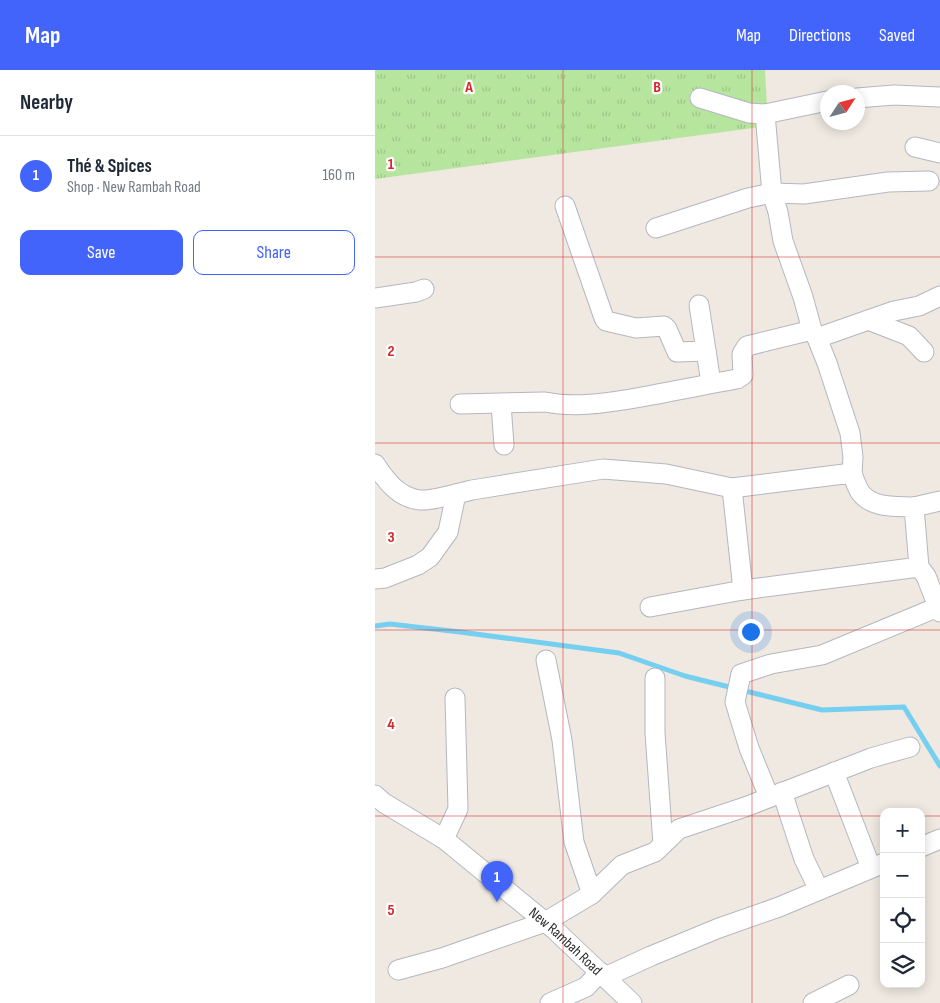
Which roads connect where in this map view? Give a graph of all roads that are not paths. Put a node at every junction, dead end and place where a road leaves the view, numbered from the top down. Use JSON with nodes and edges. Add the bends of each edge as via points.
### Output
{"nodes":[{"id":1,"x":865,"y":97,"type":"edge"},
{"id":2,"x":940,"y":97,"type":"edge"},
{"id":3,"x":700,"y":98,"type":"dead end"},
{"id":4,"x":820,"y":103,"type":"edge"},
{"id":5,"x":765,"y":114,"type":"junction"},
{"id":6,"x":915,"y":147,"type":"dead end"},
{"id":7,"x":940,"y":153,"type":"edge"},
{"id":8,"x":929,"y":180,"type":"dead end"},
{"id":9,"x":772,"y":193,"type":"junction"},
{"id":10,"x":565,"y":206,"type":"dead end"},
{"id":11,"x":657,"y":228,"type":"dead end"},
{"id":12,"x":424,"y":289,"type":"dead end"},
{"id":13,"x":940,"y":296,"type":"edge"},
{"id":14,"x":375,"y":298,"type":"edge"},
{"id":15,"x":699,"y":305,"type":"dead end"},
{"id":16,"x":867,"y":320,"type":"junction"},
{"id":17,"x":815,"y":334,"type":"junction"},
{"id":18,"x":706,"y":351,"type":"junction"},
{"id":19,"x":924,"y":352,"type":"dead end"},
{"id":20,"x":711,"y":383,"type":"junction"},
{"id":21,"x":460,"y":404,"type":"dead end"},
{"id":22,"x":501,"y":404,"type":"junction"},
{"id":23,"x":504,"y":445,"type":"dead end"},
{"id":24,"x":376,"y":469,"type":"edge"},
{"id":25,"x":852,"y":473,"type":"junction"},
{"id":26,"x":733,"y":488,"type":"junction"},
{"id":27,"x":456,"y":494,"type":"junction"},
{"id":28,"x":940,"y":501,"type":"edge"},
{"id":29,"x":914,"y":507,"type":"junction"},
{"id":30,"x":919,"y":567,"type":"junction"},
{"id":31,"x":375,"y":579,"type":"edge"},
{"id":32,"x":743,"y":590,"type":"junction"},
{"id":33,"x":650,"y":607,"type":"dead end"},
{"id":34,"x":939,"y":609,"type":"edge"},
{"id":35,"x":546,"y":660,"type":"dead end"},
{"id":36,"x":655,"y":678,"type":"dead end"},
{"id":37,"x":455,"y":698,"type":"dead end"},
{"id":38,"x":910,"y":747,"type":"dead end"},
{"id":39,"x":835,"y":772,"type":"junction"},
{"id":40,"x":776,"y":794,"type":"junction"},
{"id":41,"x":375,"y":795,"type":"edge"},
{"id":42,"x":444,"y":839,"type":"junction"},
{"id":43,"x":940,"y":840,"type":"edge"},
{"id":44,"x":663,"y":844,"type":"junction"},
{"id":45,"x":925,"y":846,"type":"edge"},
{"id":46,"x":877,"y":865,"type":"edge"},
{"id":47,"x":819,"y":890,"type":"junction"},
{"id":48,"x":592,"y":894,"type":"junction"},
{"id":49,"x":545,"y":922,"type":"junction"},
{"id":50,"x":398,"y":970,"type":"dead end"},
{"id":51,"x":603,"y":975,"type":"junction"},
{"id":52,"x":849,"y":985,"type":"dead end"},
{"id":53,"x":550,"y":1003,"type":"edge"},
{"id":54,"x":631,"y":1003,"type":"edge"},
{"id":55,"x":813,"y":1003,"type":"edge"}],
"edges":[{"from":1,"to":2,"type":"street"},
{"from":3,"to":5,"type":"street","via":[[741,112]]},
{"from":4,"to":5,"type":"street"},
{"from":5,"to":9,"type":"street"},
{"from":6,"to":7,"type":"street"},
{"from":8,"to":9,"type":"street","via":[[804,194]]},
{"from":9,"to":11,"type":"street"},
{"from":9,"to":17,"type":"street","via":[[783,241]]},
{"from":10,"to":18,"type":"street","via":[[604,318],[637,328],[664,326],[677,352]]},
{"from":12,"to":14,"type":"street"},
{"from":13,"to":16,"type":"street","via":[[919,306]]},
{"from":15,"to":18,"type":"street"},
{"from":16,"to":17,"type":"street"},
{"from":16,"to":19,"type":"street","via":[[909,336]]},
{"from":17,"to":20,"type":"street","via":[[747,346],[742,354],[743,375]]},
{"from":17,"to":25,"type":"street","via":[[850,433]]},
{"from":18,"to":20,"type":"street"},
{"from":20,"to":22,"type":"street","via":[[608,403]]},
{"from":21,"to":22,"type":"street"},
{"from":22,"to":23,"type":"street"},
{"from":24,"to":27,"type":"street","via":[[401,494],[421,500]]},
{"from":25,"to":26,"type":"street"},
{"from":25,"to":29,"type":"street","via":[[867,500],[877,505]]},
{"from":26,"to":27,"type":"street","via":[[666,474],[603,469]]},
{"from":26,"to":32,"type":"street"},
{"from":27,"to":31,"type":"street","via":[[448,532],[430,557],[418,565]]},
{"from":28,"to":29,"type":"street"},
{"from":29,"to":30,"type":"street"},
{"from":30,"to":32,"type":"street"},
{"from":30,"to":34,"type":"street"},
{"from":32,"to":33,"type":"street"},
{"from":34,"to":40,"type":"street","via":[[822,655],[771,664],[741,674],[737,693],[749,748]]},
{"from":35,"to":48,"type":"street","via":[[562,740],[574,842]]},
{"from":36,"to":44,"type":"street","via":[[655,733]]},
{"from":37,"to":42,"type":"street","via":[[458,809]]},
{"from":38,"to":39,"type":"street"},
{"from":39,"to":40,"type":"street"},
{"from":39,"to":46,"type":"street"},
{"from":40,"to":44,"type":"street","via":[[679,829]]},
{"from":40,"to":47,"type":"street"},
{"from":41,"to":42,"type":"street","name":"New Rambah Road"},
{"from":42,"to":49,"type":"street","name":"New Rambah Road"},
{"from":43,"to":45,"type":"street"},
{"from":44,"to":48,"type":"street","via":[[655,852],[622,865]]},
{"from":46,"to":47,"type":"street"},
{"from":47,"to":51,"type":"street"},
{"from":48,"to":49,"type":"street"},
{"from":49,"to":50,"type":"street"},
{"from":49,"to":51,"type":"street","name":"New Rambah Road"},
{"from":51,"to":53,"type":"street","via":[[586,987]]},
{"from":51,"to":54,"type":"street","name":"New Rambah Road"},
{"from":52,"to":55,"type":"street"}]}
